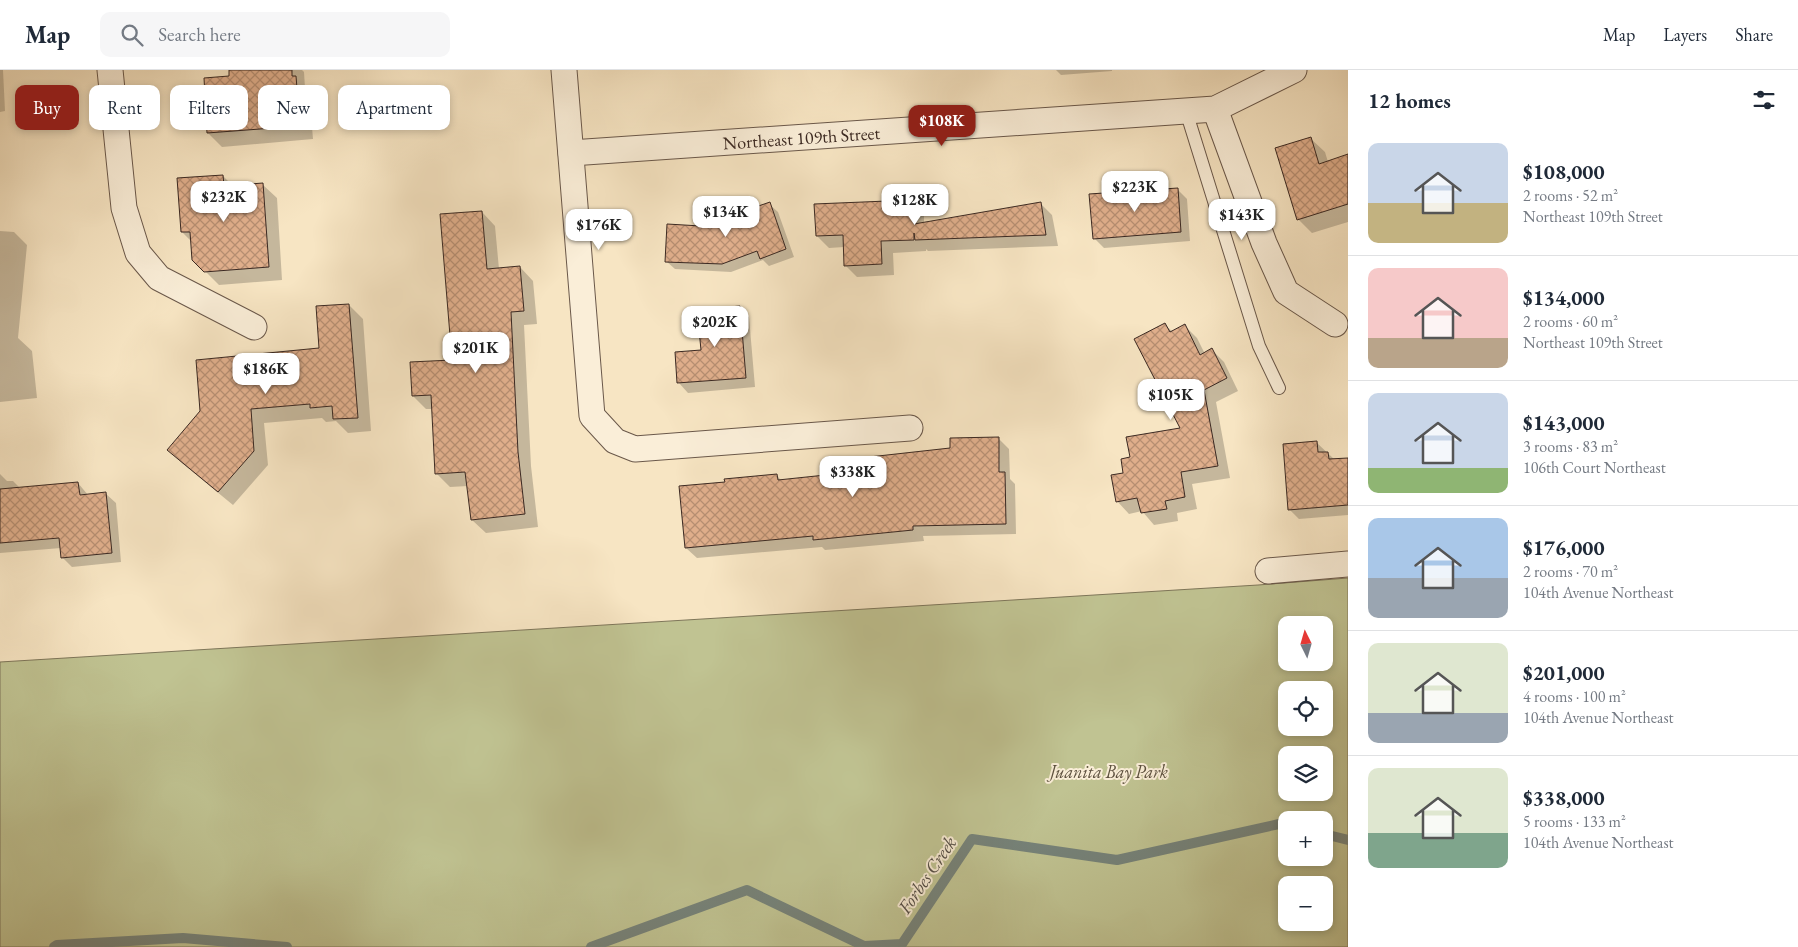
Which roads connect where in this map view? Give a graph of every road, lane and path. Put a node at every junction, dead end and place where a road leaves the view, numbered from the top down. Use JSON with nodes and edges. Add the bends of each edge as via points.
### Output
{"nodes":[{"id":1,"x":110,"y":70,"type":"edge"},
{"id":2,"x":564,"y":70,"type":"edge"},
{"id":3,"x":1294,"y":70,"type":"edge"},
{"id":4,"x":1215,"y":109,"type":"junction"},
{"id":5,"x":1186,"y":111,"type":"junction"},
{"id":6,"x":571,"y":153,"type":"junction"},
{"id":7,"x":1335,"y":324,"type":"dead end"},
{"id":8,"x":254,"y":327,"type":"dead end"},
{"id":9,"x":1279,"y":388,"type":"dead end"},
{"id":10,"x":910,"y":428,"type":"dead end"},
{"id":11,"x":1348,"y":564,"type":"edge"},
{"id":12,"x":1268,"y":571,"type":"dead end"}],
"edges":[{"from":1,"to":8,"type":"street","via":[[124,208],[138,253],[160,278]]},
{"from":2,"to":6,"type":"street"},
{"from":3,"to":4,"type":"street","name":"Northeast 109th Street"},
{"from":4,"to":5,"type":"street","name":"Northeast 109th Street"},
{"from":4,"to":7,"type":"street","via":[[1264,243],[1286,292]]},
{"from":5,"to":6,"type":"street","name":"Northeast 109th Street"},
{"from":5,"to":9,"type":"lane","via":[[1259,346]]},
{"from":6,"to":10,"type":"street","via":[[592,416],[615,441],[635,449]]},
{"from":11,"to":12,"type":"street"}]}
